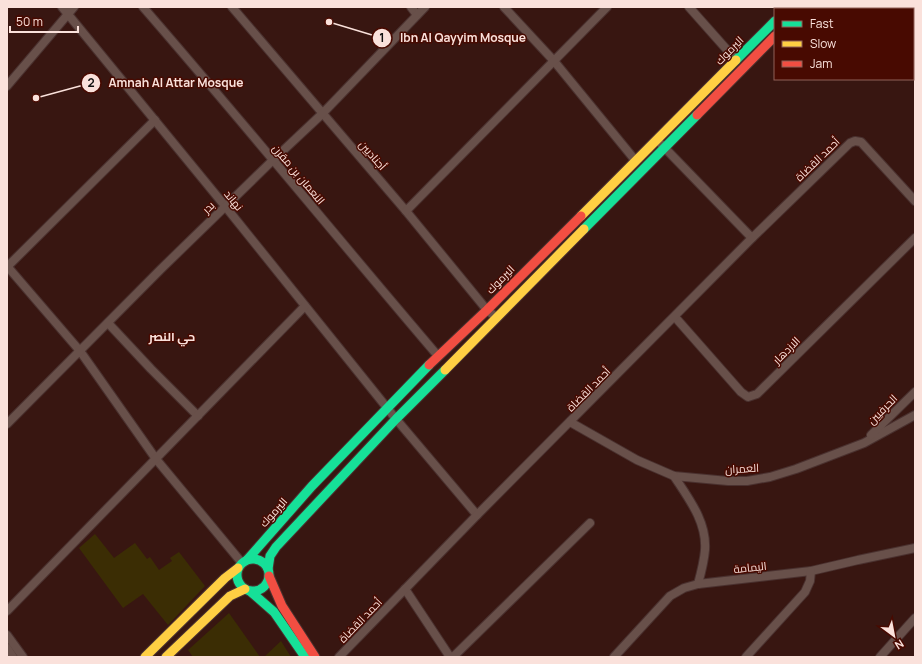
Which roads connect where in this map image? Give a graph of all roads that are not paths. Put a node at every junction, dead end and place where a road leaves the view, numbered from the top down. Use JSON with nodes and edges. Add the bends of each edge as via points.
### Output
{"nodes":[{"id":1,"x":62,"y":7,"type":"edge"},
{"id":2,"x":74,"y":7,"type":"edge"},
{"id":3,"x":144,"y":7,"type":"edge"},
{"id":4,"x":232,"y":7,"type":"edge"},
{"id":5,"x":411,"y":7,"type":"edge"},
{"id":6,"x":425,"y":7,"type":"edge"},
{"id":7,"x":504,"y":7,"type":"edge"},
{"id":8,"x":689,"y":7,"type":"edge"},
{"id":9,"x":602,"y":9,"type":"edge"},
{"id":10,"x":68,"y":14,"type":"junction"},
{"id":11,"x":417,"y":14,"type":"junction"},
{"id":12,"x":774,"y":22,"type":"edge"},
{"id":13,"x":774,"y":37,"type":"edge"},
{"id":14,"x":736,"y":60,"type":"junction"},
{"id":15,"x":554,"y":61,"type":"junction"},
{"id":16,"x":7,"y":86,"type":"edge"},
{"id":17,"x":322,"y":114,"type":"junction"},
{"id":18,"x":155,"y":120,"type":"junction"},
{"id":19,"x":656,"y":140,"type":"junction"},
{"id":20,"x":665,"y":148,"type":"junction"},
{"id":21,"x":273,"y":160,"type":"junction"},
{"id":22,"x":635,"y":160,"type":"junction"},
{"id":23,"x":915,"y":201,"type":"edge"},
{"id":24,"x":225,"y":206,"type":"junction"},
{"id":25,"x":406,"y":211,"type":"junction"},
{"id":26,"x":752,"y":238,"type":"junction"},
{"id":27,"x":915,"y":238,"type":"edge"},
{"id":28,"x":7,"y":267,"type":"edge"},
{"id":29,"x":305,"y":306,"type":"junction"},
{"id":30,"x":486,"y":310,"type":"junction"},
{"id":31,"x":496,"y":317,"type":"junction"},
{"id":32,"x":675,"y":317,"type":"junction"},
{"id":33,"x":108,"y":323,"type":"junction"},
{"id":34,"x":80,"y":351,"type":"junction"},
{"id":35,"x":438,"y":356,"type":"junction"},
{"id":36,"x":915,"y":392,"type":"edge"},
{"id":37,"x":387,"y":408,"type":"junction"},
{"id":38,"x":915,"y":415,"type":"edge"},
{"id":39,"x":198,"y":416,"type":"junction"},
{"id":40,"x":396,"y":419,"type":"junction"},
{"id":41,"x":570,"y":422,"type":"junction"},
{"id":42,"x":7,"y":424,"type":"edge"},
{"id":43,"x":864,"y":443,"type":"junction"},
{"id":44,"x":156,"y":459,"type":"junction"},
{"id":45,"x":674,"y":476,"type":"junction"},
{"id":46,"x":477,"y":515,"type":"junction"},
{"id":47,"x":590,"y":523,"type":"dead end"},
{"id":48,"x":915,"y":548,"type":"edge"},
{"id":49,"x":242,"y":564,"type":"junction"},
{"id":50,"x":811,"y":571,"type":"junction"},
{"id":51,"x":268,"y":573,"type":"junction"},
{"id":52,"x":698,"y":584,"type":"junction"},
{"id":53,"x":405,"y":589,"type":"junction"},
{"id":54,"x":248,"y":590,"type":"junction"},
{"id":55,"x":7,"y":611,"type":"edge"},
{"id":56,"x":915,"y":618,"type":"edge"},
{"id":57,"x":7,"y":635,"type":"edge"},
{"id":58,"x":7,"y":648,"type":"edge"},
{"id":59,"x":13,"y":657,"type":"edge"},
{"id":60,"x":24,"y":657,"type":"edge"},
{"id":61,"x":146,"y":657,"type":"edge"},
{"id":62,"x":166,"y":657,"type":"edge"},
{"id":63,"x":305,"y":657,"type":"edge"},
{"id":64,"x":315,"y":657,"type":"edge"},
{"id":65,"x":339,"y":657,"type":"edge"},
{"id":66,"x":451,"y":657,"type":"edge"},
{"id":67,"x":614,"y":657,"type":"edge"},
{"id":68,"x":746,"y":657,"type":"edge"},
{"id":69,"x":880,"y":657,"type":"edge"}],
"edges":[{"from":1,"to":10,"type":"street","name":"نهاند"},
{"from":2,"to":10,"type":"street"},
{"from":3,"to":21,"type":"street","name":"النعمان بن مقرن"},
{"from":4,"to":17,"type":"street","name":"أجناديين"},
{"from":5,"to":11,"type":"street"},
{"from":6,"to":11,"type":"street","name":"بدر"},
{"from":7,"to":15,"type":"street"},
{"from":8,"to":14,"type":"street"},
{"from":9,"to":15,"type":"street"},
{"from":10,"to":16,"type":"street"},
{"from":10,"to":18,"type":"street","name":"نهاند"},
{"from":11,"to":17,"type":"street","name":"بدر"},
{"from":12,"to":14,"type":"street","name":"اليرموك"},
{"from":13,"to":20,"type":"street","name":"اليرموك"},
{"from":14,"to":19,"type":"street","name":"اليرموك"},
{"from":15,"to":22,"type":"street"},
{"from":15,"to":25,"type":"street"},
{"from":17,"to":21,"type":"street","name":"بدر"},
{"from":17,"to":25,"type":"street","name":"أجناديين"},
{"from":18,"to":24,"type":"street","name":"نهاند"},
{"from":18,"to":28,"type":"street"},
{"from":19,"to":20,"type":"street"},
{"from":19,"to":22,"type":"street","name":"اليرموك"},
{"from":20,"to":26,"type":"street"},
{"from":20,"to":31,"type":"street","name":"اليرموك"},
{"from":21,"to":24,"type":"street","name":"بدر"},
{"from":21,"to":35,"type":"street","name":"النعمان بن مقرن"},
{"from":22,"to":30,"type":"street","name":"اليرموك"},
{"from":23,"to":26,"type":"street","name":"أحمد القضاة","via":[[861,142],[855,141]]},
{"from":24,"to":29,"type":"street","name":"نهاند"},
{"from":24,"to":33,"type":"street","name":"بدر"},
{"from":25,"to":30,"type":"street","name":"أجناديين"},
{"from":26,"to":32,"type":"street","name":"أحمد القضاة"},
{"from":27,"to":32,"type":"street","name":"الازدهار","via":[[757,394],[748,397]]},
{"from":28,"to":34,"type":"street"},
{"from":29,"to":37,"type":"street","name":"نهاند"},
{"from":29,"to":39,"type":"street"},
{"from":30,"to":31,"type":"street","name":"أجناديين"},
{"from":30,"to":35,"type":"street","name":"اليرموك"},
{"from":31,"to":40,"type":"street","name":"اليرموك"},
{"from":32,"to":41,"type":"street","name":"أحمد القضاة"},
{"from":33,"to":34,"type":"street","name":"بدر"},
{"from":33,"to":39,"type":"street"},
{"from":34,"to":42,"type":"street","name":"بدر"},
{"from":34,"to":44,"type":"street"},
{"from":35,"to":37,"type":"street","name":"اليرموك"},
{"from":36,"to":43,"type":"street","name":"الحرفيين"},
{"from":37,"to":40,"type":"street","name":"نهاند"},
{"from":37,"to":49,"type":"street","name":"اليرموك"},
{"from":38,"to":43,"type":"street","name":"العمران"},
{"from":39,"to":44,"type":"street"},
{"from":40,"to":46,"type":"street","name":"نهاند"},
{"from":40,"to":51,"type":"street","name":"اليرموك","via":[[276,547],[270,556]]},
{"from":41,"to":45,"type":"street","name":"العمران","via":[[637,460]]},
{"from":41,"to":46,"type":"street","name":"أحمد القضاة"},
{"from":43,"to":45,"type":"street","name":"العمران","via":[[796,469],[747,481]]},
{"from":44,"to":49,"type":"street"},
{"from":44,"to":55,"type":"street"},
{"from":45,"to":52,"type":"street","via":[[697,513],[703,530],[705,550]]},
{"from":46,"to":53,"type":"street","name":"أحمد القضاة"},
{"from":47,"to":66,"type":"street"},
{"from":48,"to":50,"type":"street","name":"اليمامة"},
{"from":49,"to":51,"type":"street","via":[[257,560],[262,562]]},
{"from":49,"to":54,"type":"street","via":[[237,577],[238,582]]},
{"from":49,"to":61,"type":"street","name":"اليرموك"},
{"from":50,"to":52,"type":"street","name":"اليمامة"},
{"from":50,"to":68,"type":"street","via":[[805,592]]},
{"from":51,"to":54,"type":"street","via":[[265,586],[256,591]]},
{"from":51,"to":64,"type":"street","via":[[282,606]]},
{"from":52,"to":67,"type":"street","name":"اليمامة","via":[[670,596]]},
{"from":53,"to":65,"type":"street","name":"أحمد القضاة"},
{"from":53,"to":66,"type":"street"},
{"from":54,"to":62,"type":"street","via":[[230,596]]},
{"from":54,"to":63,"type":"street","via":[[274,612]]},
{"from":56,"to":69,"type":"street"},
{"from":57,"to":60,"type":"street"},
{"from":58,"to":59,"type":"street"}]}
